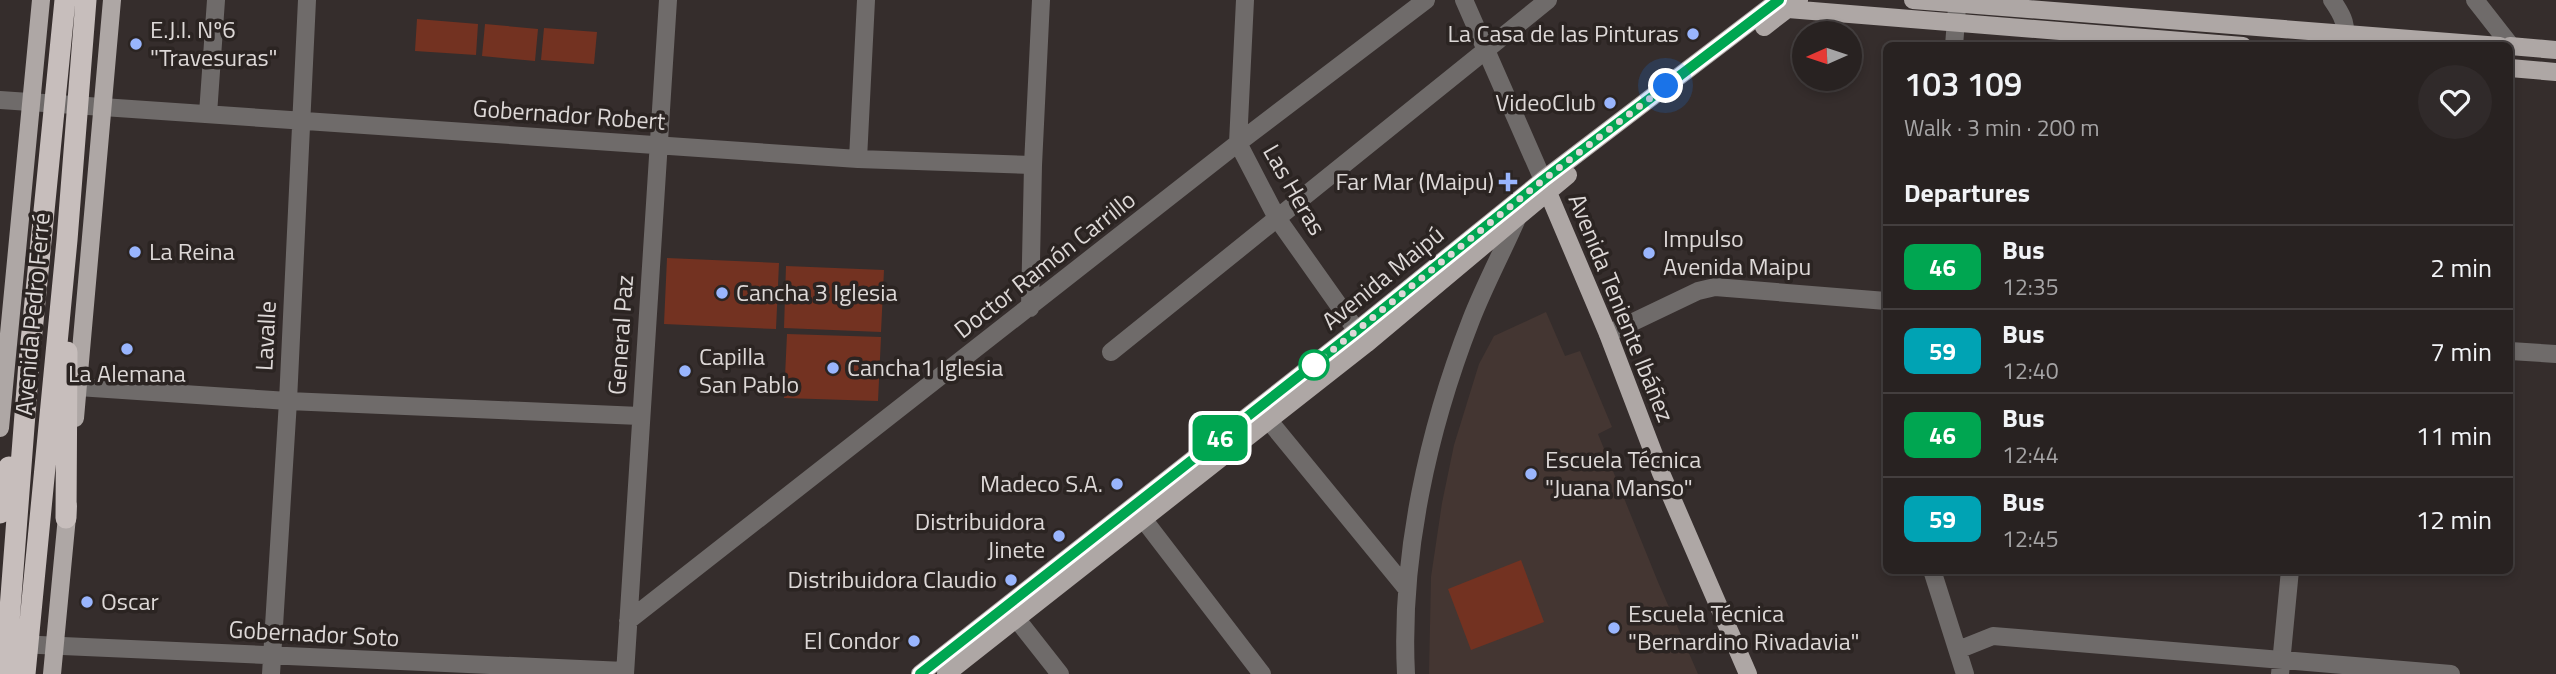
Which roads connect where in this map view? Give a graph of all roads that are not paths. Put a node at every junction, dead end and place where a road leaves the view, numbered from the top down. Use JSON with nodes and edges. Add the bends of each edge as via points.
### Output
{"nodes":[{"id":1,"x":41,"y":0,"type":"edge"},
{"id":2,"x":65,"y":0,"type":"edge"},
{"id":3,"x":86,"y":0,"type":"edge"},
{"id":4,"x":112,"y":0,"type":"edge"},
{"id":5,"x":216,"y":0,"type":"edge"},
{"id":6,"x":307,"y":0,"type":"edge"},
{"id":7,"x":668,"y":0,"type":"edge"},
{"id":8,"x":866,"y":0,"type":"edge"},
{"id":9,"x":1041,"y":0,"type":"edge"},
{"id":10,"x":1245,"y":0,"type":"edge"},
{"id":11,"x":1426,"y":0,"type":"edge"},
{"id":12,"x":1464,"y":0,"type":"edge"},
{"id":13,"x":1548,"y":0,"type":"edge"},
{"id":14,"x":1913,"y":0,"type":"edge"},
{"id":15,"x":2332,"y":0,"type":"edge"},
{"id":16,"x":2475,"y":0,"type":"edge"},
{"id":17,"x":1789,"y":3,"type":"edge"},
{"id":18,"x":1957,"y":4,"type":"junction"},
{"id":19,"x":1956,"y":22,"type":"junction"},
{"id":20,"x":2344,"y":40,"type":"edge"},
{"id":21,"x":1954,"y":42,"type":"edge"},
{"id":22,"x":2195,"y":42,"type":"edge"},
{"id":23,"x":2398,"y":42,"type":"edge"},
{"id":24,"x":2504,"y":42,"type":"edge"},
{"id":25,"x":2513,"y":46,"type":"edge"},
{"id":26,"x":1486,"y":49,"type":"junction"},
{"id":27,"x":2556,"y":50,"type":"edge"},
{"id":28,"x":2513,"y":68,"type":"edge"},
{"id":29,"x":2556,"y":72,"type":"edge"},
{"id":30,"x":0,"y":100,"type":"edge"},
{"id":31,"x":32,"y":101,"type":"junction"},
{"id":32,"x":55,"y":103,"type":"junction"},
{"id":33,"x":77,"y":105,"type":"junction"},
{"id":34,"x":103,"y":106,"type":"junction"},
{"id":35,"x":208,"y":114,"type":"junction"},
{"id":36,"x":300,"y":121,"type":"junction"},
{"id":37,"x":1238,"y":143,"type":"junction"},
{"id":38,"x":659,"y":145,"type":"junction"},
{"id":39,"x":858,"y":159,"type":"junction"},
{"id":40,"x":1033,"y":165,"type":"junction"},
{"id":41,"x":1545,"y":186,"type":"junction"},
{"id":42,"x":1277,"y":218,"type":"junction"},
{"id":43,"x":1517,"y":218,"type":"junction"},
{"id":44,"x":67,"y":240,"type":"junction"},
{"id":45,"x":1883,"y":301,"type":"edge"},
{"id":46,"x":1030,"y":308,"type":"junction"},
{"id":47,"x":1608,"y":334,"type":"junction"},
{"id":48,"x":1361,"y":338,"type":"junction"},
{"id":49,"x":2513,"y":351,"type":"edge"},
{"id":50,"x":1111,"y":352,"type":"dead end"},
{"id":51,"x":2556,"y":355,"type":"edge"},
{"id":52,"x":29,"y":362,"type":"junction"},
{"id":53,"x":2,"y":386,"type":"edge"},
{"id":54,"x":78,"y":387,"type":"junction"},
{"id":55,"x":288,"y":401,"type":"junction"},
{"id":56,"x":1263,"y":414,"type":"junction"},
{"id":57,"x":640,"y":416,"type":"junction"},
{"id":58,"x":0,"y":428,"type":"edge"},
{"id":59,"x":0,"y":513,"type":"edge"},
{"id":60,"x":1139,"y":513,"type":"junction"},
{"id":61,"x":66,"y":518,"type":"junction"},
{"id":62,"x":1933,"y":574,"type":"edge"},
{"id":63,"x":2290,"y":574,"type":"edge"},
{"id":64,"x":1407,"y":589,"type":"junction"},
{"id":65,"x":1012,"y":612,"type":"junction"},
{"id":66,"x":628,"y":621,"type":"junction"},
{"id":67,"x":12,"y":643,"type":"edge"},
{"id":68,"x":54,"y":646,"type":"junction"},
{"id":69,"x":1958,"y":650,"type":"junction"},
{"id":70,"x":272,"y":665,"type":"edge"},
{"id":71,"x":2280,"y":668,"type":"edge"},
{"id":72,"x":566,"y":672,"type":"edge"},
{"id":73,"x":625,"y":673,"type":"edge"},
{"id":74,"x":5,"y":674,"type":"edge"},
{"id":75,"x":25,"y":674,"type":"edge"},
{"id":76,"x":52,"y":674,"type":"edge"},
{"id":77,"x":920,"y":674,"type":"edge"},
{"id":78,"x":946,"y":674,"type":"edge"},
{"id":79,"x":1060,"y":674,"type":"edge"},
{"id":80,"x":1262,"y":674,"type":"edge"},
{"id":81,"x":1406,"y":674,"type":"edge"},
{"id":82,"x":1748,"y":674,"type":"edge"},
{"id":83,"x":1965,"y":674,"type":"edge"},
{"id":84,"x":2451,"y":674,"type":"edge"}],
"edges":[{"from":1,"to":31,"type":"main road","name":"Avenida Pedro Ferré"},
{"from":2,"to":32,"type":"highway","name":"Avenida Pedro Ferré"},
{"from":3,"to":33,"type":"highway","name":"Avenida Pedro Ferré"},
{"from":4,"to":34,"type":"main road","name":"Avenida Pedro Ferré"},
{"from":5,"to":35,"type":"street"},
{"from":6,"to":36,"type":"street","name":"Lavalle"},
{"from":7,"to":38,"type":"street","name":"General Paz"},
{"from":8,"to":39,"type":"street"},
{"from":9,"to":40,"type":"street"},
{"from":10,"to":37,"type":"street","name":"Las Heras"},
{"from":11,"to":37,"type":"street","name":"Doctor Ramón Carrillo"},
{"from":12,"to":26,"type":"street","name":"Avenida Teniente Ibáñez"},
{"from":13,"to":26,"type":"street"},
{"from":14,"to":18,"type":"main road"},
{"from":15,"to":20,"type":"street","via":[[2344,17]]},
{"from":16,"to":24,"type":"street"},
{"from":17,"to":19,"type":"main road"},
{"from":17,"to":41,"type":"main road","name":"Avenida Maipú"},
{"from":18,"to":19,"type":"street"},
{"from":18,"to":20,"type":"main road"},
{"from":19,"to":21,"type":"street"},
{"from":19,"to":22,"type":"main road"},
{"from":20,"to":23,"type":"main road"},
{"from":25,"to":27,"type":"main road"},
{"from":26,"to":41,"type":"street","name":"Avenida Teniente Ibáñez"},
{"from":26,"to":42,"type":"street"},
{"from":28,"to":29,"type":"main road"},
{"from":30,"to":31,"type":"street","name":"Gobernador Robert"},
{"from":31,"to":32,"type":"street","name":"Gobernador Robert"},
{"from":31,"to":53,"type":"main road","name":"Avenida Pedro Ferré"},
{"from":32,"to":33,"type":"street","name":"Gobernador Robert"},
{"from":32,"to":52,"type":"highway","name":"Avenida Pedro Ferré"},
{"from":33,"to":34,"type":"street","name":"Gobernador Robert"},
{"from":33,"to":44,"type":"highway","name":"Avenida Pedro Ferré"},
{"from":34,"to":35,"type":"street","name":"Gobernador Robert"},
{"from":34,"to":54,"type":"main road","name":"Avenida Pedro Ferré"},
{"from":35,"to":36,"type":"street","name":"Gobernador Robert"},
{"from":36,"to":38,"type":"street","name":"Gobernador Robert"},
{"from":36,"to":55,"type":"street","name":"Lavalle"},
{"from":37,"to":42,"type":"street","name":"Las Heras"},
{"from":37,"to":46,"type":"street","name":"Doctor Ramón Carrillo"},
{"from":38,"to":39,"type":"street","name":"Gobernador Robert"},
{"from":38,"to":57,"type":"street","name":"General Paz"},
{"from":39,"to":40,"type":"street","name":"Gobernador Robert"},
{"from":40,"to":46,"type":"street"},
{"from":41,"to":43,"type":"main road","name":"Avenida Maipú"},
{"from":41,"to":47,"type":"main road","name":"Avenida Teniente Ibáñez"},
{"from":41,"to":48,"type":"main road","name":"Avenida Maipú"},
{"from":42,"to":48,"type":"street","name":"Las Heras"},
{"from":42,"to":50,"type":"street"},
{"from":43,"to":48,"type":"main road","name":"Avenida Maipú"},
{"from":43,"to":64,"type":"street","via":[[1471,318],[1440,409]]},
{"from":44,"to":61,"type":"highway"},
{"from":44,"to":67,"type":"highway","name":"Avenida Pedro Ferré"},
{"from":45,"to":47,"type":"street","via":[[1715,287]]},
{"from":46,"to":66,"type":"street","name":"Doctor Ramón Carrillo"},
{"from":47,"to":82,"type":"main road","name":"Avenida Teniente Ibáñez","via":[[1661,473]]},
{"from":48,"to":56,"type":"main road","name":"Avenida Maipú"},
{"from":49,"to":51,"type":"street"},
{"from":52,"to":59,"type":"highway"},
{"from":52,"to":67,"type":"highway","name":"Avenida Pedro Ferré"},
{"from":53,"to":58,"type":"main road","name":"Avenida Pedro Ferré"},
{"from":54,"to":55,"type":"street"},
{"from":54,"to":61,"type":"main road","name":"Avenida Pedro Ferré"},
{"from":55,"to":57,"type":"street"},
{"from":55,"to":70,"type":"street","name":"Lavalle"},
{"from":56,"to":60,"type":"main road","name":"Avenida Maipú"},
{"from":56,"to":64,"type":"street"},
{"from":57,"to":66,"type":"street","name":"General Paz"},
{"from":60,"to":65,"type":"main road","name":"Avenida Maipú"},
{"from":60,"to":80,"type":"street"},
{"from":61,"to":68,"type":"main road","name":"Avenida Pedro Ferré"},
{"from":62,"to":69,"type":"street"},
{"from":63,"to":71,"type":"street"},
{"from":64,"to":81,"type":"street"},
{"from":65,"to":77,"type":"main road","name":"Avenida Maipú"},
{"from":65,"to":78,"type":"main road","name":"Avenida Maipú"},
{"from":65,"to":79,"type":"street"},
{"from":66,"to":73,"type":"street","name":"General Paz"},
{"from":67,"to":68,"type":"street","name":"Gobernador Soto"},
{"from":67,"to":74,"type":"highway","name":"Avenida Pedro Ferré"},
{"from":67,"to":75,"type":"highway","name":"Avenida Pedro Ferré"},
{"from":68,"to":70,"type":"street","name":"Gobernador Soto"},
{"from":68,"to":76,"type":"main road","name":"Avenida Pedro Ferré"},
{"from":69,"to":71,"type":"street","via":[[1993,636]]},
{"from":69,"to":83,"type":"street"},
{"from":70,"to":72,"type":"street","name":"Gobernador Soto"},
{"from":71,"to":84,"type":"street"},
{"from":72,"to":73,"type":"street","name":"Gobernador Soto"}]}
